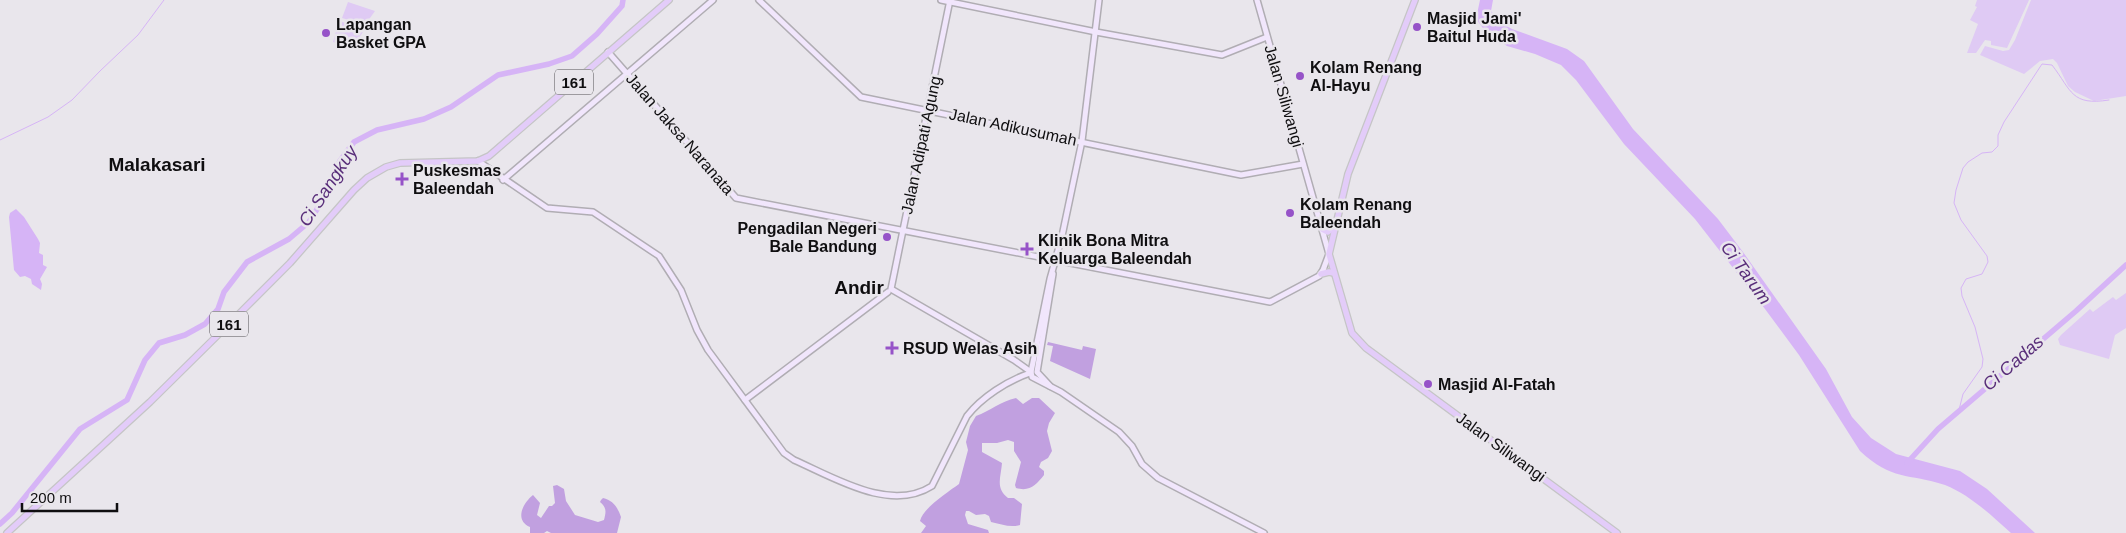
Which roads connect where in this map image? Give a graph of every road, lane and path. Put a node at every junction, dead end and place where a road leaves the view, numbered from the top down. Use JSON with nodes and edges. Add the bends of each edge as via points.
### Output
{"nodes":[{"id":1,"x":668,"y":0,"type":"edge"},
{"id":2,"x":713,"y":0,"type":"edge"},
{"id":3,"x":759,"y":0,"type":"edge"},
{"id":4,"x":941,"y":0,"type":"edge"},
{"id":5,"x":1099,"y":0,"type":"edge"},
{"id":6,"x":1257,"y":0,"type":"edge"},
{"id":7,"x":1416,"y":0,"type":"edge"},
{"id":8,"x":950,"y":1,"type":"edge"},
{"id":9,"x":1096,"y":32,"type":"junction"},
{"id":10,"x":1267,"y":37,"type":"junction"},
{"id":11,"x":608,"y":52,"type":"junction"},
{"id":12,"x":627,"y":73,"type":"junction"},
{"id":13,"x":930,"y":110,"type":"junction"},
{"id":14,"x":1082,"y":141,"type":"junction"},
{"id":15,"x":478,"y":161,"type":"junction"},
{"id":16,"x":1303,"y":164,"type":"junction"},
{"id":17,"x":503,"y":180,"type":"junction"},
{"id":18,"x":1334,"y":226,"type":"junction"},
{"id":19,"x":1322,"y":229,"type":"junction"},
{"id":20,"x":904,"y":232,"type":"junction"},
{"id":21,"x":1328,"y":254,"type":"junction"},
{"id":22,"x":1056,"y":261,"type":"junction"},
{"id":23,"x":1321,"y":274,"type":"junction"},
{"id":24,"x":1334,"y":274,"type":"junction"},
{"id":25,"x":890,"y":291,"type":"junction"},
{"id":26,"x":1033,"y":374,"type":"junction"},
{"id":27,"x":745,"y":400,"type":"junction"},
{"id":28,"x":7,"y":533,"type":"edge"},
{"id":29,"x":1264,"y":533,"type":"edge"},
{"id":30,"x":1617,"y":533,"type":"edge"}],
"edges":[{"from":1,"to":11,"type":"main road","number":"161"},
{"from":2,"to":12,"type":"main road"},
{"from":3,"to":13,"type":"main road","name":"Jalan Adikusumah","via":[[854,92]]},
{"from":4,"to":8,"type":"main road"},
{"from":5,"to":9,"type":"main road"},
{"from":6,"to":10,"type":"main road","name":"Jalan Siliwangi"},
{"from":7,"to":18,"type":"main road","via":[[1351,165]]},
{"from":8,"to":9,"type":"main road"},
{"from":8,"to":13,"type":"main road","name":"Jalan Adipati Agung"},
{"from":9,"to":10,"type":"main road","via":[[1225,55]]},
{"from":9,"to":14,"type":"main road"},
{"from":10,"to":16,"type":"main road","name":"Jalan Siliwangi"},
{"from":11,"to":12,"type":"main road","name":"Jalan Jaksa Naranata"},
{"from":11,"to":15,"type":"main road","number":"161","via":[[492,153]]},
{"from":12,"to":17,"type":"main road"},
{"from":12,"to":20,"type":"main road","name":"Jalan Jaksa Naranata","via":[[736,198]]},
{"from":13,"to":14,"type":"main road","name":"Jalan Adikusumah"},
{"from":13,"to":20,"type":"main road","name":"Jalan Adipati Agung"},
{"from":14,"to":16,"type":"main road","name":"Jalan Adikusumah","via":[[1241,175]]},
{"from":14,"to":22,"type":"main road"},
{"from":15,"to":17,"type":"main road"},
{"from":15,"to":28,"type":"main road","number":"161","via":[[400,163],[367,178],[290,263],[150,402]]},
{"from":16,"to":19,"type":"main road","name":"Jalan Siliwangi"},
{"from":17,"to":27,"type":"main road","via":[[547,208],[593,212],[659,256],[681,290],[705,345]]},
{"from":18,"to":19,"type":"main road","via":[[1330,232]]},
{"from":18,"to":21,"type":"main road"},
{"from":19,"to":21,"type":"main road","name":"Jalan Siliwangi"},
{"from":20,"to":22,"type":"main road","name":"Jalan Jaksa Naranata"},
{"from":20,"to":25,"type":"main road","name":"Jalan Adipati Agung"},
{"from":21,"to":23,"type":"main road"},
{"from":21,"to":24,"type":"main road","name":"Jalan Siliwangi"},
{"from":22,"to":23,"type":"main road","name":"Jalan Jaksa Naranata","via":[[1268,302]]},
{"from":22,"to":26,"type":"main road"},
{"from":23,"to":24,"type":"main road"},
{"from":24,"to":30,"type":"main road","name":"Jalan Siliwangi","via":[[1352,333],[1362,345]]},
{"from":25,"to":26,"type":"main road"},
{"from":25,"to":27,"type":"main road"},
{"from":26,"to":27,"type":"main road","via":[[1017,379],[974,407],[932,486],[902,495],[869,491],[792,458],[780,448]]},
{"from":26,"to":29,"type":"main road","via":[[1119,432],[1142,464],[1158,478]]}]}
